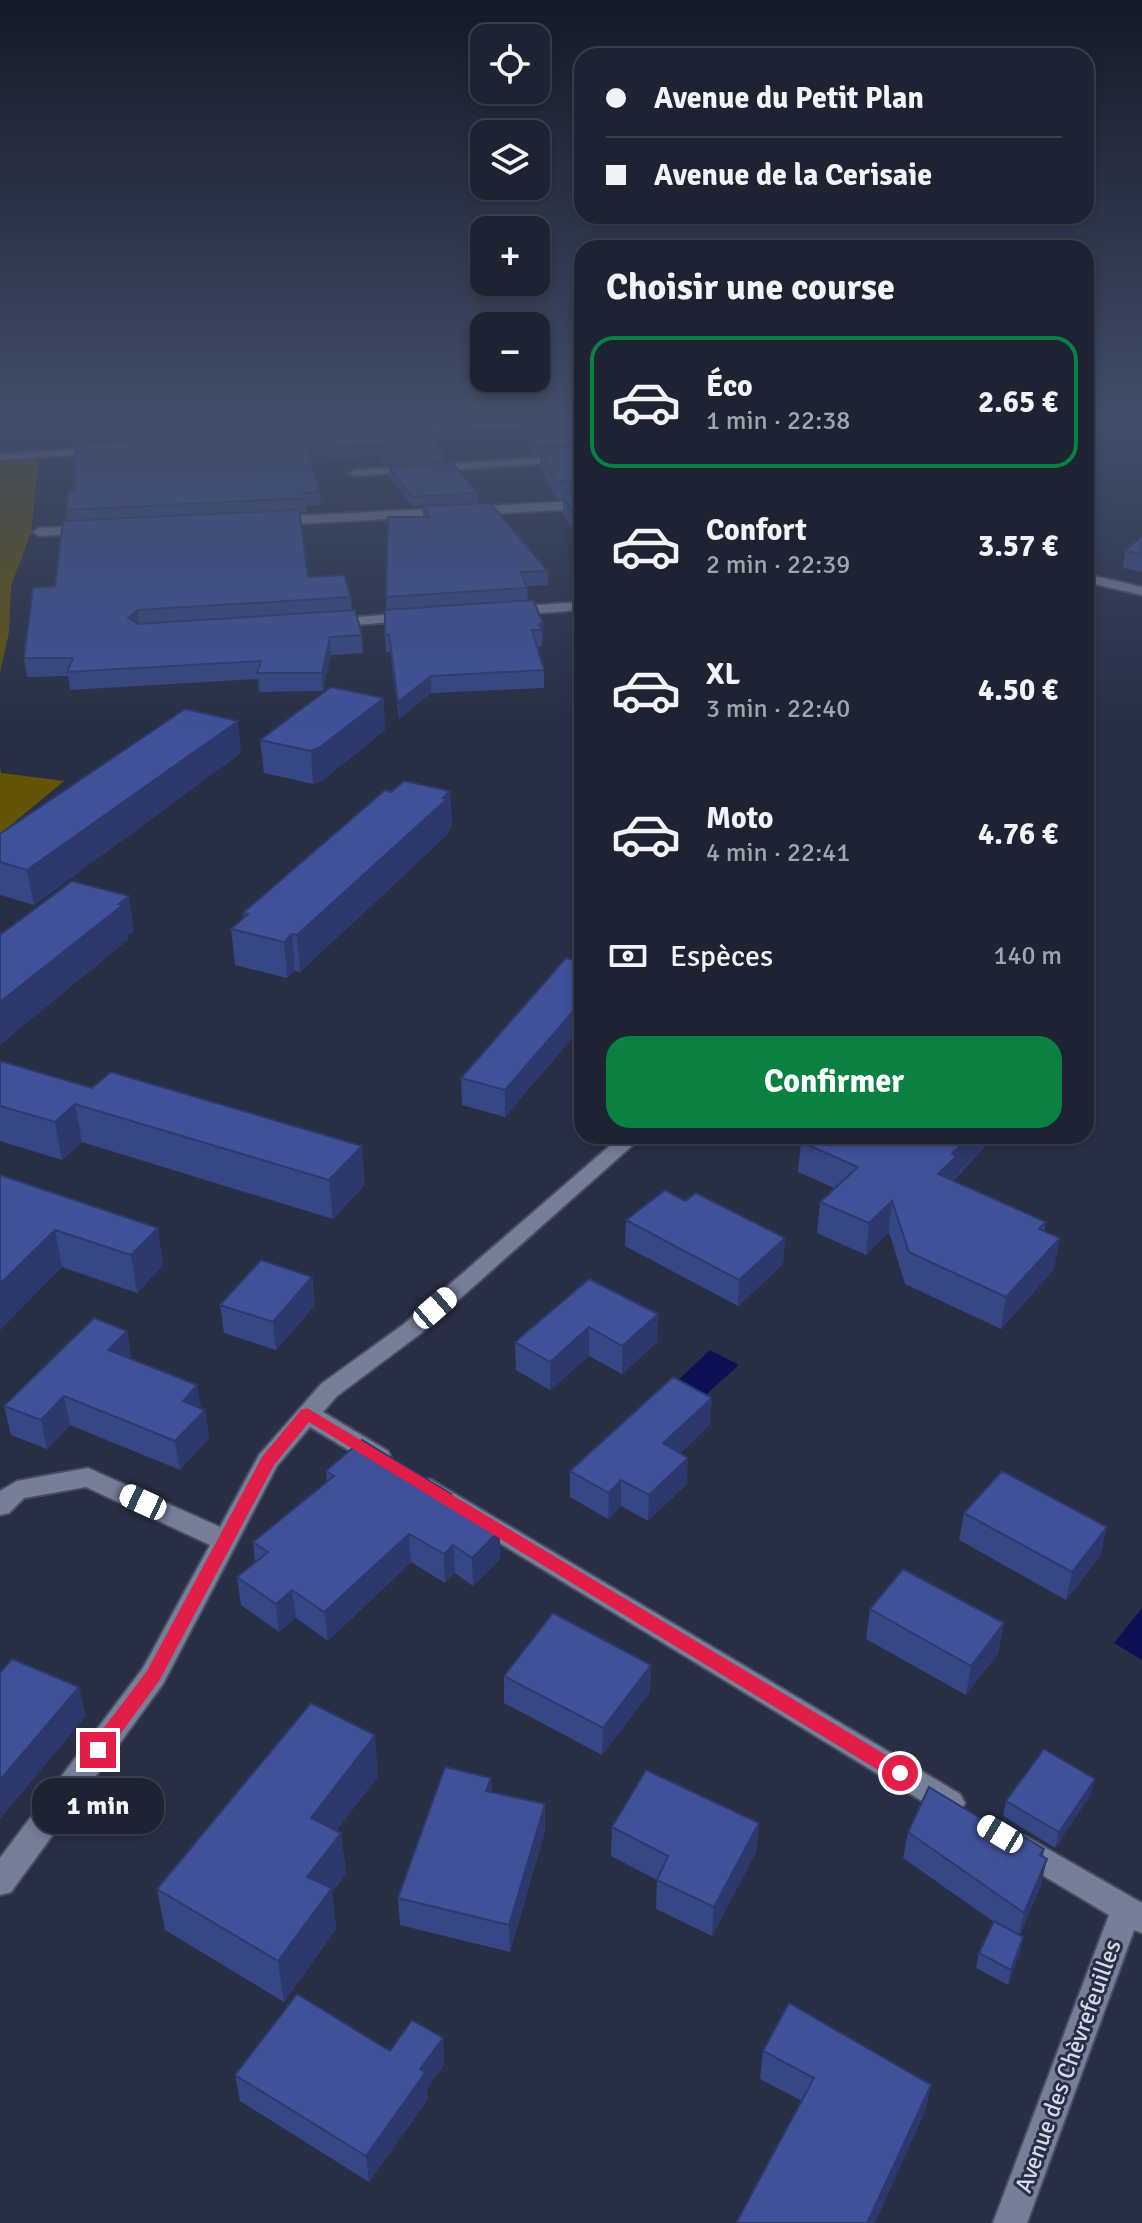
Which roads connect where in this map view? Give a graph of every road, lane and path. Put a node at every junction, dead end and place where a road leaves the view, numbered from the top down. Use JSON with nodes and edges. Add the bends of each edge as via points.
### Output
{"nodes":[{"id":1,"x":103,"y":529,"type":"edge"},
{"id":2,"x":39,"y":532,"type":"dead end"},
{"id":3,"x":1094,"y":580,"type":"edge"},
{"id":4,"x":1142,"y":591,"type":"edge"},
{"id":5,"x":574,"y":607,"type":"edge"},
{"id":6,"x":487,"y":612,"type":"edge"},
{"id":7,"x":424,"y":616,"type":"edge"},
{"id":8,"x":314,"y":624,"type":"edge"},
{"id":9,"x":624,"y":1144,"type":"edge"},
{"id":10,"x":307,"y":1414,"type":"junction"},
{"id":11,"x":0,"y":1506,"type":"edge"},
{"id":12,"x":225,"y":1541,"type":"junction"},
{"id":13,"x":968,"y":1815,"type":"edge"},
{"id":14,"x":1008,"y":1838,"type":"edge"},
{"id":15,"x":0,"y":1882,"type":"edge"},
{"id":16,"x":1134,"y":1914,"type":"edge"},
{"id":17,"x":1010,"y":2223,"type":"edge"}],
"edges":[{"from":1,"to":2,"type":"street"},
{"from":3,"to":4,"type":"street"},
{"from":5,"to":6,"type":"street"},
{"from":7,"to":8,"type":"street"},
{"from":9,"to":10,"type":"street"},
{"from":10,"to":12,"type":"street","via":[[268,1461]]},
{"from":10,"to":13,"type":"street"},
{"from":11,"to":12,"type":"street","via":[[17,1490],[88,1477]]},
{"from":12,"to":15,"type":"street","via":[[153,1676]]},
{"from":14,"to":16,"type":"street"},
{"from":16,"to":17,"type":"street","name":"Avenue des Chèvrefeuilles"}]}
